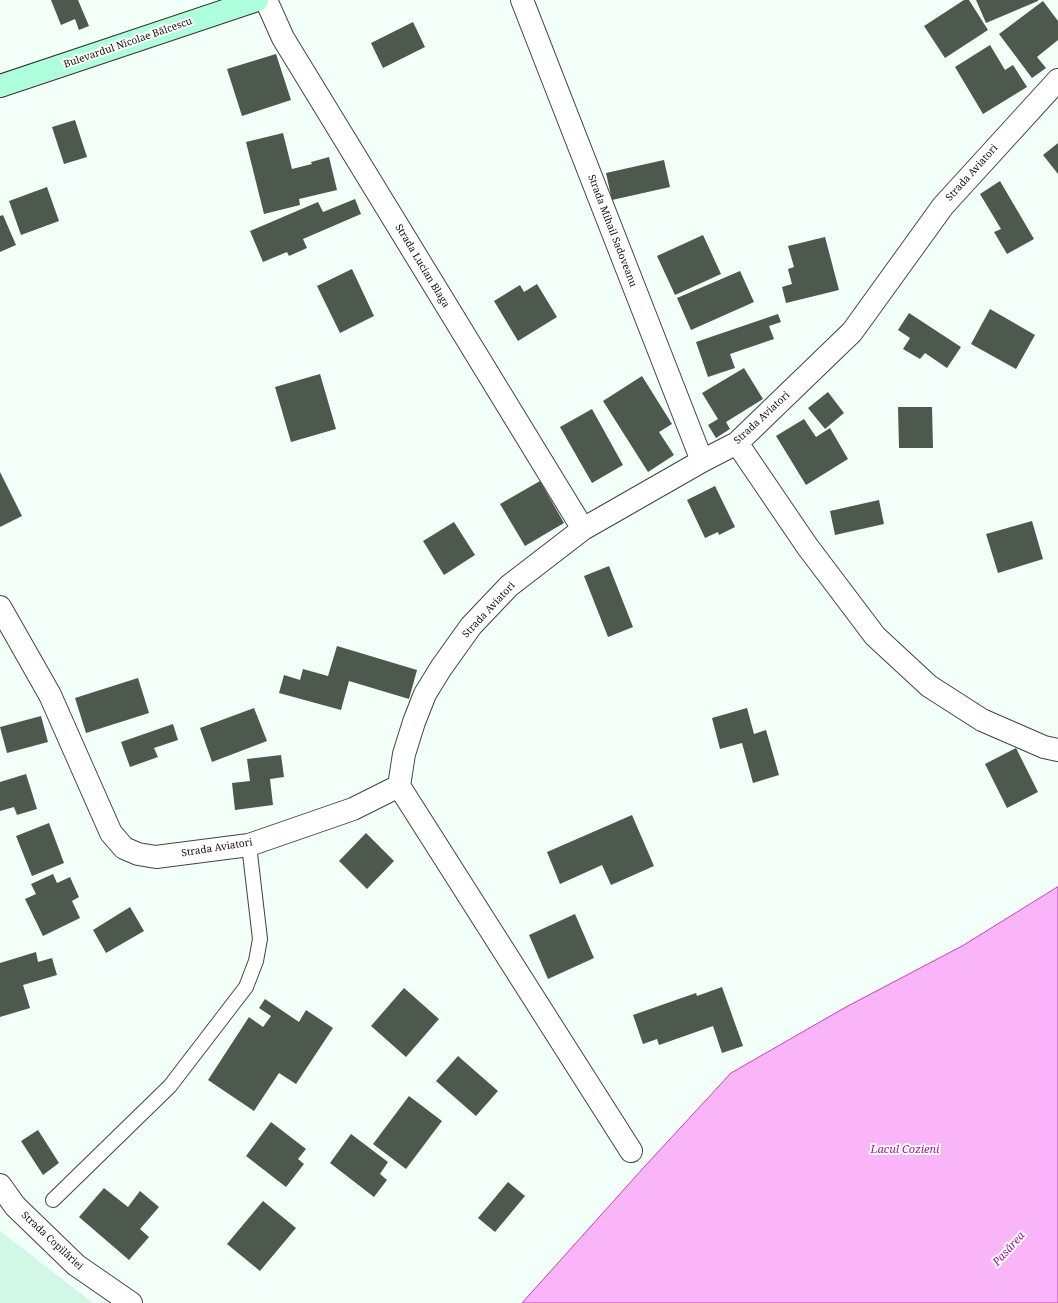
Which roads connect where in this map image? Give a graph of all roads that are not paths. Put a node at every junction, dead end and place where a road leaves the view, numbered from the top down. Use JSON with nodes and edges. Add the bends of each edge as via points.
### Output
{"nodes":[{"id":1,"x":257,"y":0,"type":"edge"},
{"id":2,"x":266,"y":0,"type":"edge"},
{"id":3,"x":522,"y":0,"type":"edge"},
{"id":4,"x":1058,"y":80,"type":"edge"},
{"id":5,"x":0,"y":86,"type":"edge"},
{"id":6,"x":737,"y":443,"type":"junction"},
{"id":7,"x":702,"y":461,"type":"junction"},
{"id":8,"x":583,"y":529,"type":"junction"},
{"id":9,"x":0,"y":607,"type":"edge"},
{"id":10,"x":1058,"y":750,"type":"edge"},
{"id":11,"x":399,"y":786,"type":"junction"},
{"id":12,"x":249,"y":844,"type":"junction"},
{"id":13,"x":631,"y":1151,"type":"dead end"},
{"id":14,"x":0,"y":1185,"type":"edge"},
{"id":15,"x":53,"y":1200,"type":"dead end"},
{"id":16,"x":131,"y":1303,"type":"edge"}],
"edges":[{"from":1,"to":5,"type":"main road","name":"Bulevardul Nicolae Bălcescu"},
{"from":2,"to":8,"type":"street","name":"Strada Lucian Blaga","via":[[283,38]]},
{"from":3,"to":7,"type":"street","name":"Strada Mihail Sadoveanu"},
{"from":4,"to":6,"type":"street","name":"Strada Aviatori","via":[[943,206],[852,332]]},
{"from":6,"to":7,"type":"street","name":"Strada Aviatori"},
{"from":6,"to":10,"type":"street","via":[[808,546],[881,641],[929,686],[982,720],[1044,747]]},
{"from":7,"to":8,"type":"street","name":"Strada Aviatori"},
{"from":8,"to":11,"type":"street","name":"Strada Aviatori","via":[[509,586],[471,626],[440,668],[425,694],[414,722],[404,754]]},
{"from":9,"to":12,"type":"street","name":"Strada Aviatori","via":[[50,695],[111,834],[124,848],[156,857]]},
{"from":11,"to":12,"type":"street","name":"Strada Aviatori","via":[[353,809]]},
{"from":11,"to":13,"type":"street"},
{"from":12,"to":15,"type":"lane","via":[[260,938],[256,961],[246,987],[170,1086]]},
{"from":14,"to":16,"type":"street","name":"Strada Copilăriei","via":[[15,1206],[76,1265]]}]}
